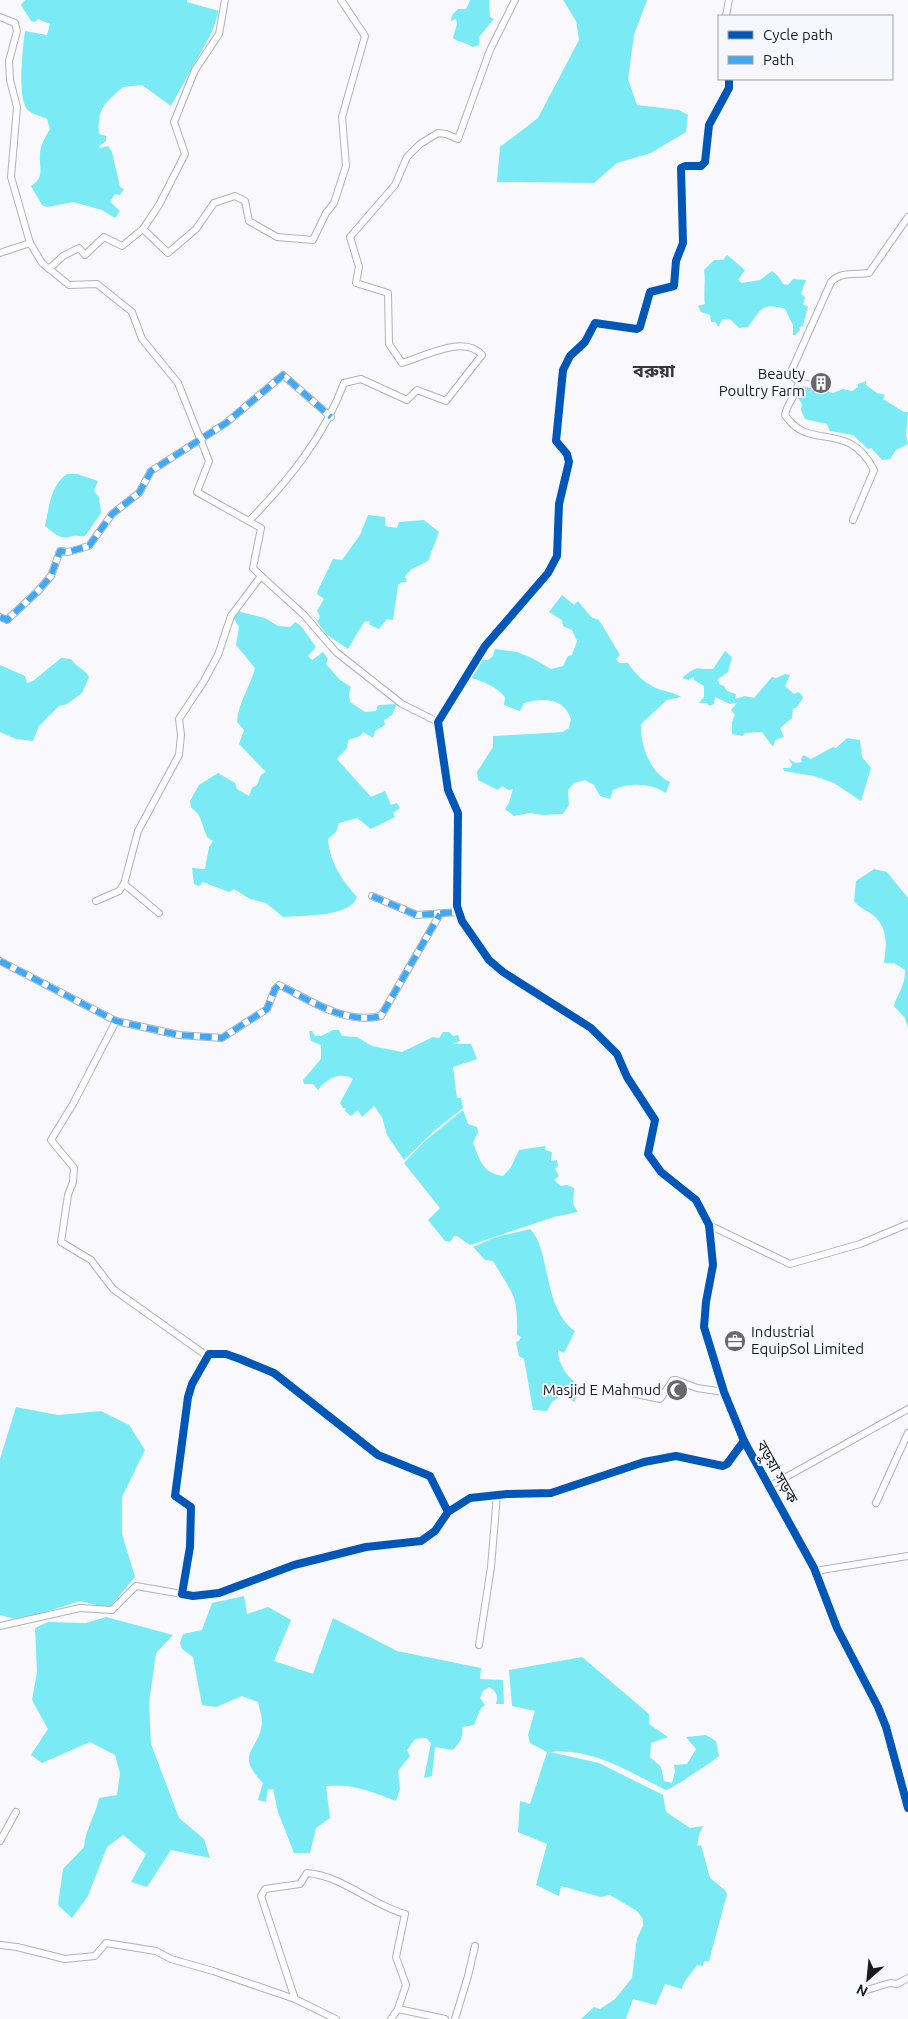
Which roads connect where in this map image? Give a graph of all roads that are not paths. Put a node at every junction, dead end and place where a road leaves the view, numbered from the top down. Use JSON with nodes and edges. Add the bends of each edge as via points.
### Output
{"nodes":[{"id":1,"x":225,"y":0,"type":"edge"},
{"id":2,"x":341,"y":0,"type":"edge"},
{"id":3,"x":515,"y":0,"type":"edge"},
{"id":4,"x":729,"y":0,"type":"edge"},
{"id":5,"x":726,"y":15,"type":"edge"},
{"id":6,"x":0,"y":17,"type":"edge"},
{"id":7,"x":728,"y":80,"type":"edge"},
{"id":8,"x":908,"y":217,"type":"edge"},
{"id":9,"x":144,"y":229,"type":"junction"},
{"id":10,"x":30,"y":243,"type":"junction"},
{"id":11,"x":0,"y":253,"type":"edge"},
{"id":12,"x":49,"y":269,"type":"junction"},
{"id":13,"x":799,"y":382,"type":"junction"},
{"id":14,"x":814,"y":386,"type":"dead end"},
{"id":15,"x":331,"y":416,"type":"junction"},
{"id":16,"x":853,"y":520,"type":"dead end"},
{"id":17,"x":249,"y":521,"type":"junction"},
{"id":18,"x":261,"y":576,"type":"junction"},
{"id":19,"x":0,"y":617,"type":"edge"},
{"id":20,"x":438,"y":722,"type":"junction"},
{"id":21,"x":124,"y":884,"type":"junction"},
{"id":22,"x":372,"y":896,"type":"dead end"},
{"id":23,"x":96,"y":901,"type":"dead end"},
{"id":24,"x":458,"y":912,"type":"junction"},
{"id":25,"x":159,"y":913,"type":"dead end"},
{"id":26,"x":440,"y":914,"type":"junction"},
{"id":27,"x":0,"y":961,"type":"edge"},
{"id":28,"x":116,"y":1021,"type":"junction"},
{"id":29,"x":908,"y":1224,"type":"edge"},
{"id":30,"x":709,"y":1225,"type":"junction"},
{"id":31,"x":207,"y":1356,"type":"junction"},
{"id":32,"x":627,"y":1392,"type":"dead end"},
{"id":33,"x":724,"y":1392,"type":"junction"},
{"id":34,"x":908,"y":1409,"type":"edge"},
{"id":35,"x":908,"y":1433,"type":"edge"},
{"id":36,"x":744,"y":1441,"type":"junction"},
{"id":37,"x":770,"y":1486,"type":"junction"},
{"id":38,"x":497,"y":1495,"type":"junction"},
{"id":39,"x":876,"y":1503,"type":"dead end"},
{"id":40,"x":448,"y":1512,"type":"junction"},
{"id":41,"x":908,"y":1556,"type":"edge"},
{"id":42,"x":815,"y":1571,"type":"junction"},
{"id":43,"x":182,"y":1594,"type":"junction"},
{"id":44,"x":0,"y":1626,"type":"edge"},
{"id":45,"x":479,"y":1645,"type":"dead end"},
{"id":46,"x":908,"y":1808,"type":"edge"},
{"id":47,"x":16,"y":1812,"type":"dead end"},
{"id":48,"x":0,"y":1842,"type":"edge"},
{"id":49,"x":0,"y":1945,"type":"edge"},
{"id":50,"x":475,"y":1946,"type":"dead end"},
{"id":51,"x":908,"y":1978,"type":"edge"},
{"id":52,"x":860,"y":1992,"type":"dead end"},
{"id":53,"x":295,"y":1999,"type":"junction"},
{"id":54,"x":398,"y":2009,"type":"junction"},
{"id":55,"x":336,"y":2019,"type":"edge"},
{"id":56,"x":391,"y":2019,"type":"edge"},
{"id":57,"x":445,"y":2019,"type":"edge"},
{"id":58,"x":455,"y":2019,"type":"edge"}],
"edges":[{"from":1,"to":9,"type":"street","via":[[218,34],[195,70],[174,122],[185,154]]},
{"from":2,"to":9,"type":"street","via":[[365,36],[342,117],[346,166],[334,204],[313,240],[277,237],[262,229],[249,221],[245,201],[235,196],[214,203],[196,229],[168,253]]},
{"from":3,"to":15,"type":"street","via":[[490,50],[458,140],[438,133],[420,144],[407,157],[395,185],[350,237],[359,267],[356,283],[388,293],[389,344],[402,363],[465,346],[477,349],[482,355],[446,401],[417,390],[408,400],[361,379],[344,383]]},
{"from":4,"to":5,"type":"street"},
{"from":6,"to":10,"type":"street","via":[[15,24],[17,31],[9,61],[17,107],[11,177]]},
{"from":7,"to":20,"type":"street","via":[[729,88],[709,125],[705,162],[702,166],[681,168],[683,243],[676,261],[674,286],[650,292],[637,329],[595,323],[563,370],[556,441],[567,454],[568,462],[559,504],[557,556],[548,573],[485,646]]},
{"from":8,"to":13,"type":"street","via":[[869,273],[836,276],[831,282],[790,374]]},
{"from":9,"to":12,"type":"street","via":[[122,246],[104,237],[85,255],[79,248],[63,256]]},
{"from":10,"to":11,"type":"street"},
{"from":10,"to":12,"type":"street"},
{"from":12,"to":17,"type":"street","via":[[69,285],[97,284],[132,312],[142,339],[178,384],[209,461],[197,492]]},
{"from":13,"to":14,"type":"street"},
{"from":13,"to":16,"type":"street","via":[[785,415],[792,426],[810,435],[834,437],[851,443],[867,457],[874,470]]},
{"from":15,"to":17,"type":"street","via":[[289,477]]},
{"from":15,"to":19,"type":"street","via":[[283,375],[226,423],[151,471],[139,493],[112,514],[89,546],[60,551],[52,576],[7,620]]},
{"from":17,"to":18,"type":"street","via":[[261,528],[253,568]]},
{"from":18,"to":20,"type":"street","via":[[304,615],[336,652],[402,704]]},
{"from":18,"to":21,"type":"street","via":[[232,616],[209,673],[179,719],[179,755],[138,831]]},
{"from":20,"to":24,"type":"street","via":[[448,790],[458,813]]},
{"from":21,"to":23,"type":"street","via":[[119,891]]},
{"from":21,"to":25,"type":"street"},
{"from":22,"to":26,"type":"street","via":[[418,915]]},
{"from":24,"to":26,"type":"street"},
{"from":24,"to":30,"type":"street","via":[[489,960],[591,1028],[617,1054],[627,1077],[655,1120],[649,1158],[696,1200]]},
{"from":26,"to":28,"type":"street","via":[[381,1016],[345,1016],[279,986],[274,989],[267,1009],[222,1038],[179,1035]]},
{"from":27,"to":28,"type":"street"},
{"from":28,"to":31,"type":"street","via":[[51,1140],[74,1168],[61,1242],[91,1260],[113,1290]]},
{"from":29,"to":30,"type":"street","via":[[860,1244],[790,1264]]},
{"from":30,"to":33,"type":"street","via":[[713,1265],[704,1327]]},
{"from":31,"to":40,"type":"street","via":[[213,1352],[226,1354],[274,1373],[378,1454],[430,1476]]},
{"from":31,"to":43,"type":"street","via":[[188,1397],[175,1496],[191,1507],[190,1547]]},
{"from":32,"to":33,"type":"street","via":[[660,1399],[676,1380],[697,1388]]},
{"from":33,"to":36,"type":"street"},
{"from":34,"to":37,"type":"street"},
{"from":35,"to":39,"type":"street"},
{"from":36,"to":37,"type":"street","name":"বড়ুয়া সড়ক"},
{"from":36,"to":38,"type":"street","name":"বড়ুয়া সড়ক","via":[[728,1464],[723,1466],[676,1456],[644,1462],[551,1492]]},
{"from":37,"to":42,"type":"street","name":"বড়ুয়া সড়ক"},
{"from":38,"to":40,"type":"street","name":"বড়ুয়া সড়ক","via":[[470,1498]]},
{"from":38,"to":45,"type":"street","via":[[491,1567]]},
{"from":40,"to":43,"type":"street","name":"বড়ুয়া সড়ক","via":[[428,1538],[412,1543],[366,1547],[294,1565],[219,1592],[193,1596]]},
{"from":41,"to":42,"type":"street"},
{"from":42,"to":46,"type":"street","name":"বড়ুয়া সড়ক","via":[[838,1628],[886,1727]]},
{"from":43,"to":44,"type":"street","via":[[136,1586],[112,1610],[80,1608]]},
{"from":47,"to":48,"type":"street"},
{"from":49,"to":53,"type":"street","via":[[65,1959],[95,1956],[106,1944],[156,1951],[171,1959]]},
{"from":50,"to":58,"type":"street"},
{"from":51,"to":52,"type":"street","via":[[897,1984]]},
{"from":53,"to":54,"type":"street","via":[[262,1892],[300,1884],[307,1873],[323,1874],[386,1908],[405,1914],[396,1956],[406,1985]]},
{"from":53,"to":55,"type":"street"},
{"from":54,"to":56,"type":"street"},
{"from":54,"to":57,"type":"street"}]}
